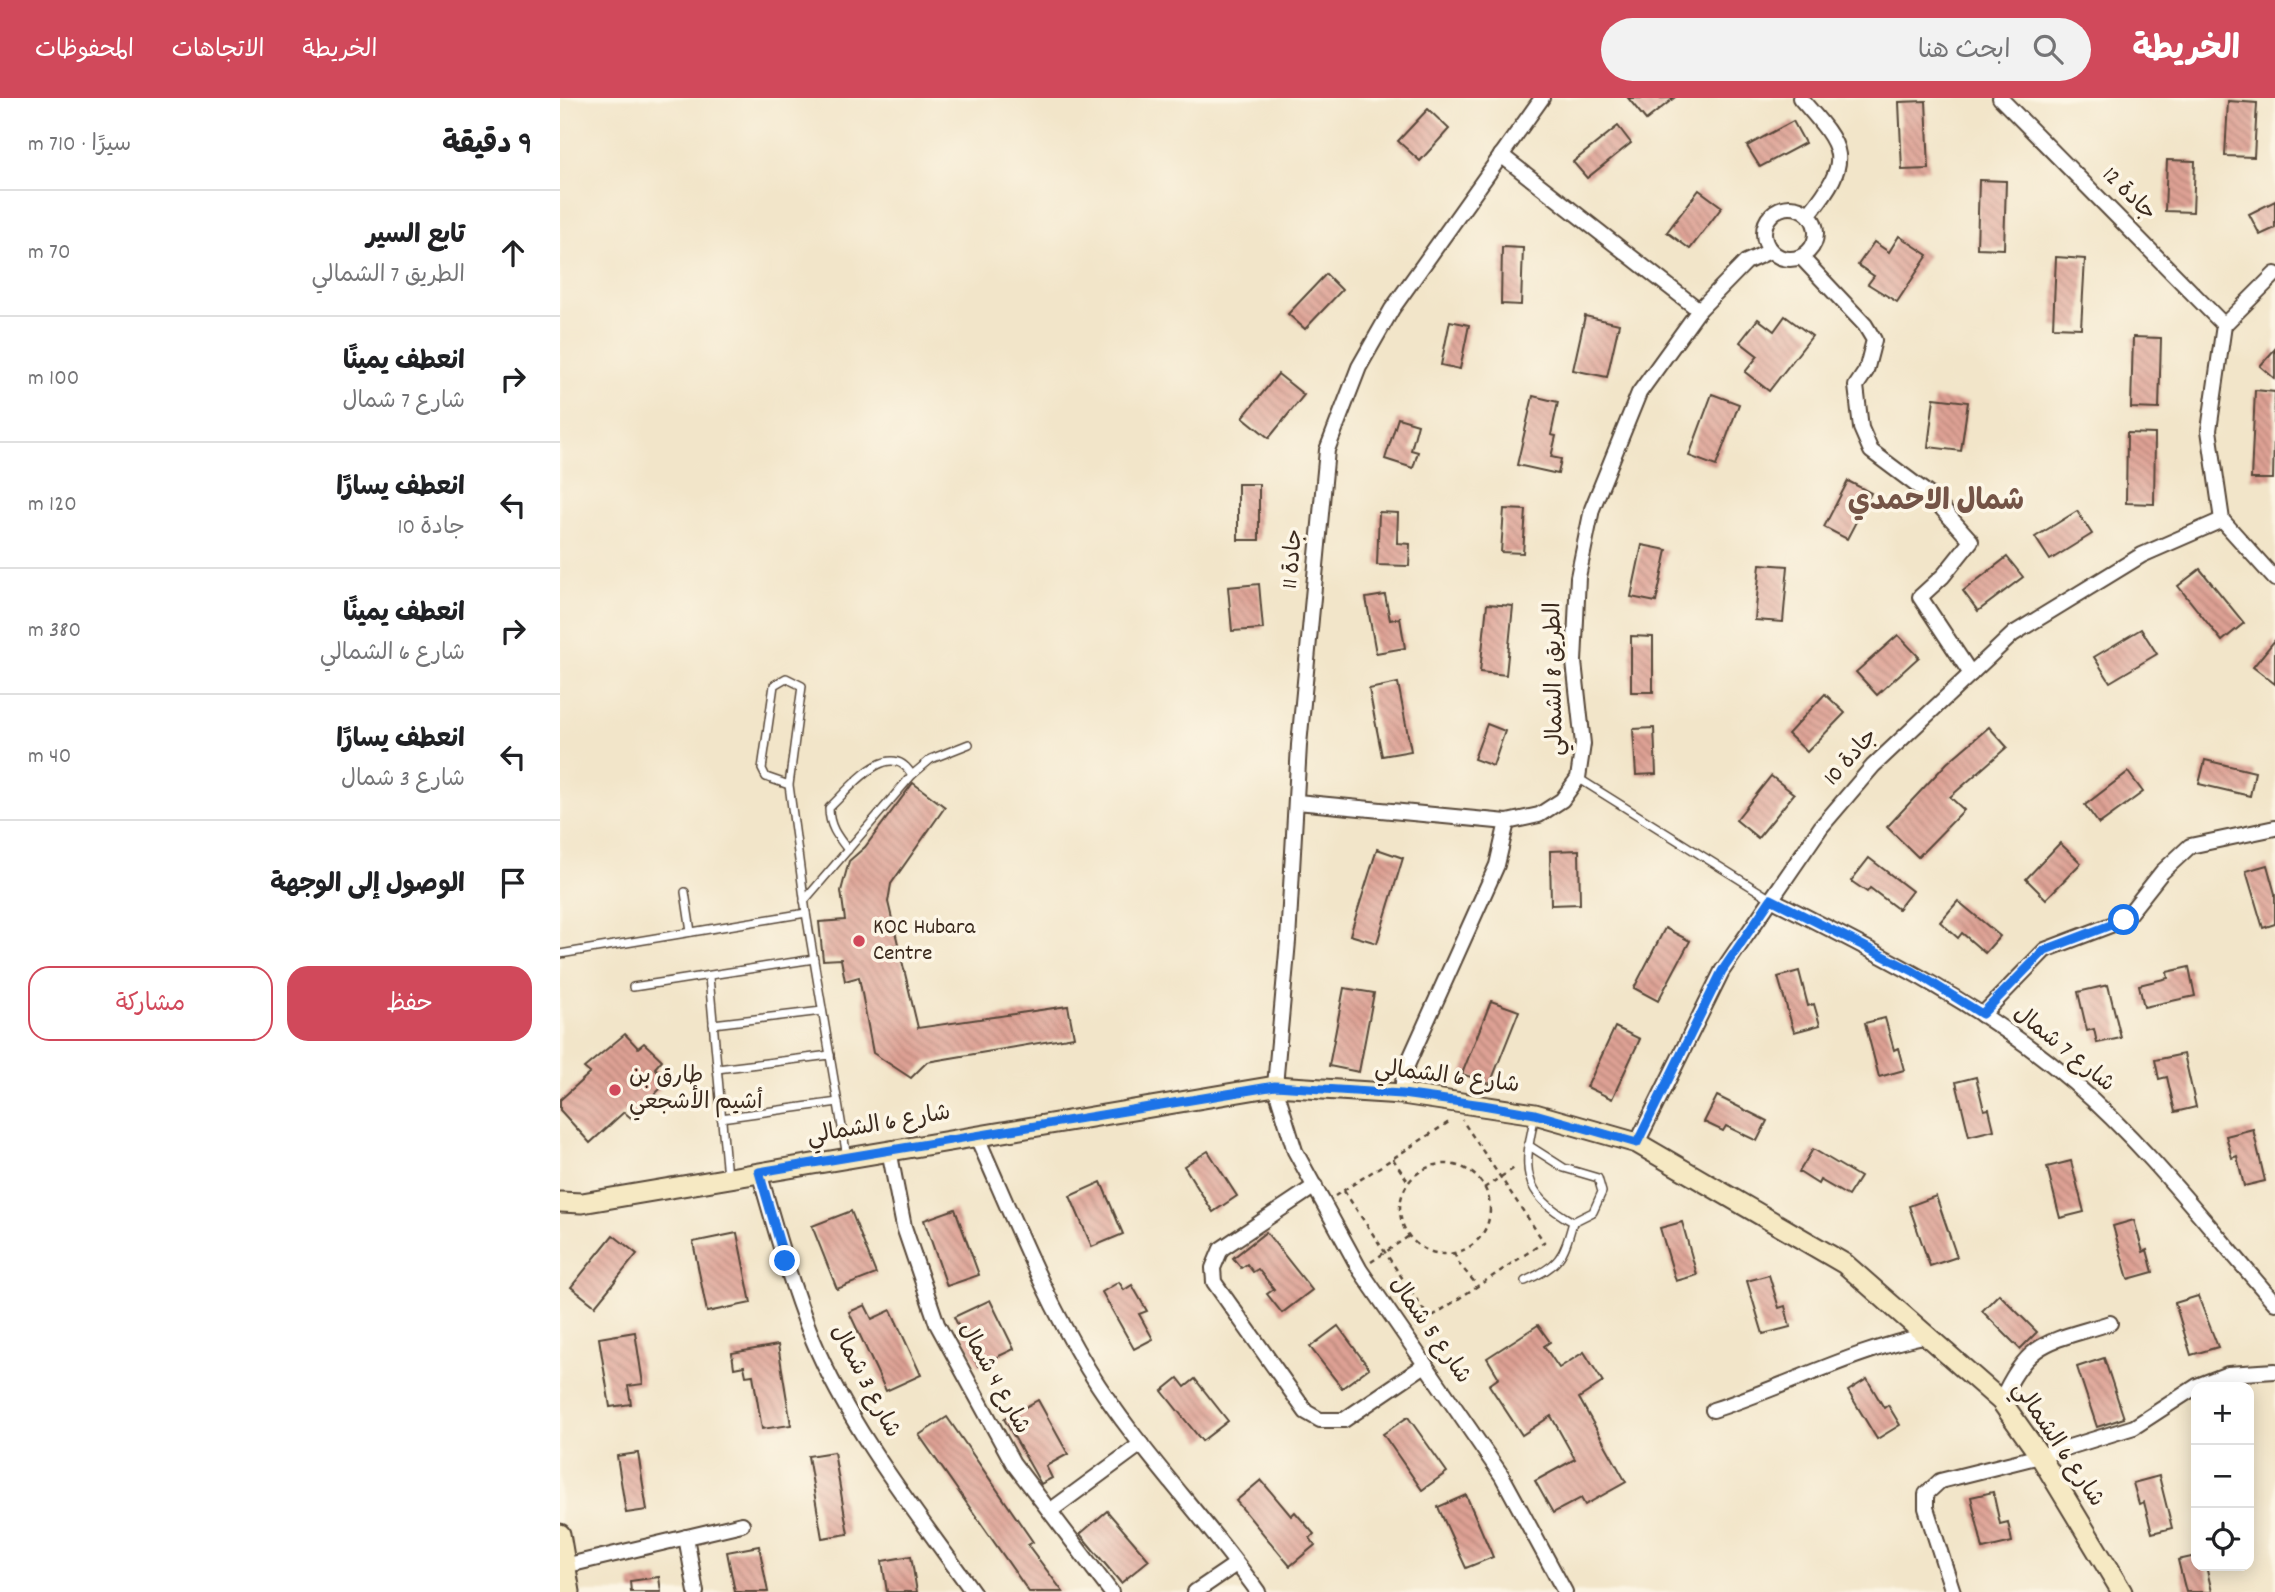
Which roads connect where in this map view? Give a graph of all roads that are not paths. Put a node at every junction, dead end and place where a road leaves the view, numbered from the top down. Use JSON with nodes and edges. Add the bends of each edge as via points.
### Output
{"nodes":[{"id":1,"x":1542,"y":98,"type":"edge"},
{"id":2,"x":1800,"y":98,"type":"edge"},
{"id":3,"x":2000,"y":98,"type":"edge"},
{"id":4,"x":1501,"y":155,"type":"junction"},
{"id":5,"x":1809,"y":214,"type":"junction"},
{"id":6,"x":1770,"y":251,"type":"junction"},
{"id":7,"x":1801,"y":257,"type":"junction"},
{"id":8,"x":2275,"y":274,"type":"edge"},
{"id":9,"x":1699,"y":310,"type":"junction"},
{"id":10,"x":2224,"y":325,"type":"junction"},
{"id":11,"x":2222,"y":520,"type":"junction"},
{"id":12,"x":2275,"y":579,"type":"edge"},
{"id":13,"x":1971,"y":674,"type":"junction"},
{"id":14,"x":969,"y":744,"type":"dead end"},
{"id":15,"x":912,"y":775,"type":"junction"},
{"id":16,"x":1578,"y":778,"type":"junction"},
{"id":17,"x":789,"y":785,"type":"junction"},
{"id":18,"x":1297,"y":802,"type":"junction"},
{"id":19,"x":1507,"y":822,"type":"junction"},
{"id":20,"x":2275,"y":828,"type":"edge"},
{"id":21,"x":848,"y":850,"type":"junction"},
{"id":22,"x":685,"y":892,"type":"dead end"},
{"id":23,"x":1771,"y":899,"type":"junction"},
{"id":24,"x":804,"y":901,"type":"junction"},
{"id":25,"x":806,"y":913,"type":"junction"},
{"id":26,"x":691,"y":932,"type":"junction"},
{"id":27,"x":560,"y":954,"type":"edge"},
{"id":28,"x":814,"y":959,"type":"junction"},
{"id":29,"x":709,"y":976,"type":"junction"},
{"id":30,"x":634,"y":987,"type":"dead end"},
{"id":31,"x":822,"y":1011,"type":"junction"},
{"id":32,"x":1982,"y":1014,"type":"junction"},
{"id":33,"x":713,"y":1024,"type":"junction"},
{"id":34,"x":830,"y":1055,"type":"junction"},
{"id":35,"x":717,"y":1069,"type":"junction"},
{"id":36,"x":1275,"y":1086,"type":"junction"},
{"id":37,"x":1402,"y":1094,"type":"junction"},
{"id":38,"x":838,"y":1102,"type":"junction"},
{"id":39,"x":1535,"y":1114,"type":"junction"},
{"id":40,"x":722,"y":1118,"type":"junction"},
{"id":41,"x":976,"y":1135,"type":"junction"},
{"id":42,"x":1637,"y":1143,"type":"junction"},
{"id":43,"x":1528,"y":1145,"type":"junction"},
{"id":44,"x":889,"y":1150,"type":"junction"},
{"id":45,"x":847,"y":1157,"type":"junction"},
{"id":46,"x":759,"y":1172,"type":"junction"},
{"id":47,"x":727,"y":1177,"type":"junction"},
{"id":48,"x":1315,"y":1186,"type":"junction"},
{"id":49,"x":560,"y":1202,"type":"edge"},
{"id":50,"x":582,"y":1203,"type":"junction"},
{"id":51,"x":560,"y":1215,"type":"edge"},
{"id":52,"x":1573,"y":1222,"type":"junction"},
{"id":53,"x":1525,"y":1281,"type":"dead end"},
{"id":54,"x":2275,"y":1303,"type":"edge"},
{"id":55,"x":2110,"y":1323,"type":"dead end"},
{"id":56,"x":1928,"y":1335,"type":"junction"},
{"id":57,"x":1425,"y":1365,"type":"junction"},
{"id":58,"x":2275,"y":1371,"type":"edge"},
{"id":59,"x":2001,"y":1401,"type":"junction"},
{"id":60,"x":1713,"y":1410,"type":"dead end"},
{"id":61,"x":1141,"y":1444,"type":"junction"},
{"id":62,"x":2040,"y":1457,"type":"junction"},
{"id":63,"x":1050,"y":1511,"type":"junction"},
{"id":64,"x":742,"y":1524,"type":"dead end"},
{"id":65,"x":560,"y":1534,"type":"edge"},
{"id":66,"x":686,"y":1537,"type":"junction"},
{"id":67,"x":1236,"y":1564,"type":"junction"},
{"id":68,"x":563,"y":1566,"type":"edge"},
{"id":69,"x":570,"y":1592,"type":"edge"},
{"id":70,"x":696,"y":1592,"type":"edge"},
{"id":71,"x":973,"y":1592,"type":"edge"},
{"id":72,"x":1111,"y":1592,"type":"edge"},
{"id":73,"x":1195,"y":1592,"type":"edge"},
{"id":74,"x":1258,"y":1592,"type":"edge"},
{"id":75,"x":1564,"y":1592,"type":"edge"},
{"id":76,"x":1953,"y":1592,"type":"edge"},
{"id":77,"x":2122,"y":1592,"type":"edge"}],
"edges":[{"from":1,"to":4,"type":"street","name":"جادة 11"},
{"from":2,"to":5,"type":"street","via":[[1835,137],[1839,159],[1831,187]]},
{"from":3,"to":10,"type":"street","name":"جادة 12"},
{"from":4,"to":9,"type":"street"},
{"from":4,"to":18,"type":"street","name":"جادة 11","via":[[1392,309],[1359,367],[1327,450]]},
{"from":5,"to":6,"type":"street","via":[[1797,208],[1772,214],[1764,226]]},
{"from":5,"to":7,"type":"street","via":[[1816,238]]},
{"from":6,"to":7,"type":"street","via":[[1785,259]]},
{"from":6,"to":9,"type":"street","name":"الطريق 8 الشمالي","via":[[1745,262]]},
{"from":7,"to":13,"type":"street","via":[[1866,325],[1874,340],[1866,371],[1856,386],[1861,428],[1871,451],[1931,496],[1971,541],[1920,597]]},
{"from":8,"to":10,"type":"street"},
{"from":9,"to":16,"type":"street","name":"الطريق 8 الشمالي","via":[[1639,393],[1592,509],[1578,577],[1574,662],[1583,744]]},
{"from":10,"to":11,"type":"street","via":[[2210,430]]},
{"from":11,"to":12,"type":"street"},
{"from":11,"to":13,"type":"street","name":"جادة 10","via":[[2142,555],[2013,634]]},
{"from":13,"to":23,"type":"street","name":"جادة 10","via":[[1873,766],[1821,827]]},
{"from":14,"to":15,"type":"lane","via":[[931,759]]},
{"from":15,"to":21,"type":"lane"},
{"from":15,"to":21,"type":"lane","via":[[894,759],[879,762],[829,808],[829,820]]},
{"from":16,"to":19,"type":"street","name":"الطريق 8 الشمالي","via":[[1562,800],[1539,815]]},
{"from":16,"to":23,"type":"lane"},
{"from":17,"to":17,"type":"lane","via":[[803,686],[786,678],[774,685],[762,769],[766,777]]},
{"from":17,"to":24,"type":"lane"},
{"from":18,"to":19,"type":"street","name":"الطريق 8 الشمالي"},
{"from":18,"to":36,"type":"street","name":"جادة 11"},
{"from":19,"to":37,"type":"street","via":[[1497,864],[1404,1072]]},
{"from":20,"to":32,"type":"street","via":[[2190,846],[2162,872],[2124,920],[2045,950]]},
{"from":21,"to":24,"type":"lane"},
{"from":22,"to":26,"type":"lane"},
{"from":23,"to":32,"type":"street","name":"شارع 7 شمال","via":[[1913,971]]},
{"from":23,"to":42,"type":"street","name":"جادة 10","via":[[1722,971]]},
{"from":24,"to":25,"type":"lane"},
{"from":25,"to":26,"type":"lane"},
{"from":25,"to":28,"type":"lane"},
{"from":26,"to":27,"type":"lane"},
{"from":28,"to":29,"type":"lane"},
{"from":28,"to":31,"type":"lane"},
{"from":29,"to":30,"type":"lane"},
{"from":29,"to":33,"type":"lane"},
{"from":31,"to":33,"type":"lane"},
{"from":31,"to":34,"type":"lane"},
{"from":32,"to":54,"type":"street","name":"شارع 7 شمال","via":[[2073,1083],[2132,1139]]},
{"from":33,"to":35,"type":"lane"},
{"from":34,"to":35,"type":"lane"},
{"from":34,"to":38,"type":"lane"},
{"from":35,"to":40,"type":"lane"},
{"from":36,"to":37,"type":"street","name":"شارع 6 الشمالي"},
{"from":36,"to":41,"type":"street","name":"شارع 6 الشمالي"},
{"from":36,"to":48,"type":"street","name":"شارع 5 شمال","via":[[1295,1151]]},
{"from":37,"to":39,"type":"street","name":"شارع 6 الشمالي"},
{"from":38,"to":40,"type":"lane"},
{"from":38,"to":45,"type":"lane"},
{"from":39,"to":42,"type":"street","name":"شارع 6 الشمالي"},
{"from":39,"to":43,"type":"lane"},
{"from":40,"to":47,"type":"lane"},
{"from":41,"to":44,"type":"street","name":"شارع 6 الشمالي"},
{"from":41,"to":61,"type":"street","via":[[1032,1262],[1088,1368]]},
{"from":42,"to":56,"type":"street","name":"شارع 6 الشمالي","via":[[1845,1264]]},
{"from":43,"to":52,"type":"lane","via":[[1525,1163],[1533,1191]]},
{"from":43,"to":52,"type":"lane","via":[[1564,1168],[1600,1181],[1598,1206]]},
{"from":44,"to":45,"type":"street","name":"شارع 6 الشمالي"},
{"from":44,"to":63,"type":"street","name":"شارع 4 شمال","via":[[904,1227],[937,1324],[1013,1463]]},
{"from":45,"to":46,"type":"street","name":"شارع 6 الشمالي"},
{"from":46,"to":47,"type":"street","name":"شارع 6 الشمالي"},
{"from":46,"to":71,"type":"street","name":"شارع 3 شمال","via":[[814,1342],[881,1463]]},
{"from":47,"to":50,"type":"street","name":"شارع 6 الشمالي"},
{"from":48,"to":57,"type":"street","name":"شارع 5 شمال","via":[[1360,1270]]},
{"from":48,"to":57,"type":"street","via":[[1221,1249],[1213,1268],[1214,1282],[1306,1412],[1320,1420],[1344,1420]]},
{"from":49,"to":50,"type":"street","name":"شارع 6 الشمالي"},
{"from":50,"to":51,"type":"street","name":"شارع 6 الشمالي"},
{"from":52,"to":53,"type":"lane","via":[[1558,1262]]},
{"from":55,"to":59,"type":"street","via":[[2048,1342],[2025,1357]]},
{"from":56,"to":59,"type":"street","name":"شارع 6 الشمالي"},
{"from":56,"to":60,"type":"street","via":[[1892,1342]]},
{"from":57,"to":75,"type":"street","name":"شارع 5 شمال","via":[[1502,1476]]},
{"from":58,"to":62,"type":"street","via":[[2228,1374],[2197,1386],[2134,1427]]},
{"from":59,"to":62,"type":"street","name":"شارع 6 الشمالي"},
{"from":61,"to":63,"type":"street"},
{"from":61,"to":67,"type":"street"},
{"from":62,"to":76,"type":"street","via":[[1940,1481],[1926,1494],[1926,1508]]},
{"from":62,"to":77,"type":"street","name":"شارع 6 الشمالي"},
{"from":63,"to":72,"type":"street","name":"شارع 4 شمال"},
{"from":64,"to":66,"type":"street"},
{"from":65,"to":68,"type":"street"},
{"from":66,"to":68,"type":"street"},
{"from":66,"to":70,"type":"street"},
{"from":67,"to":73,"type":"street"},
{"from":67,"to":74,"type":"street"},
{"from":68,"to":69,"type":"street"}]}
